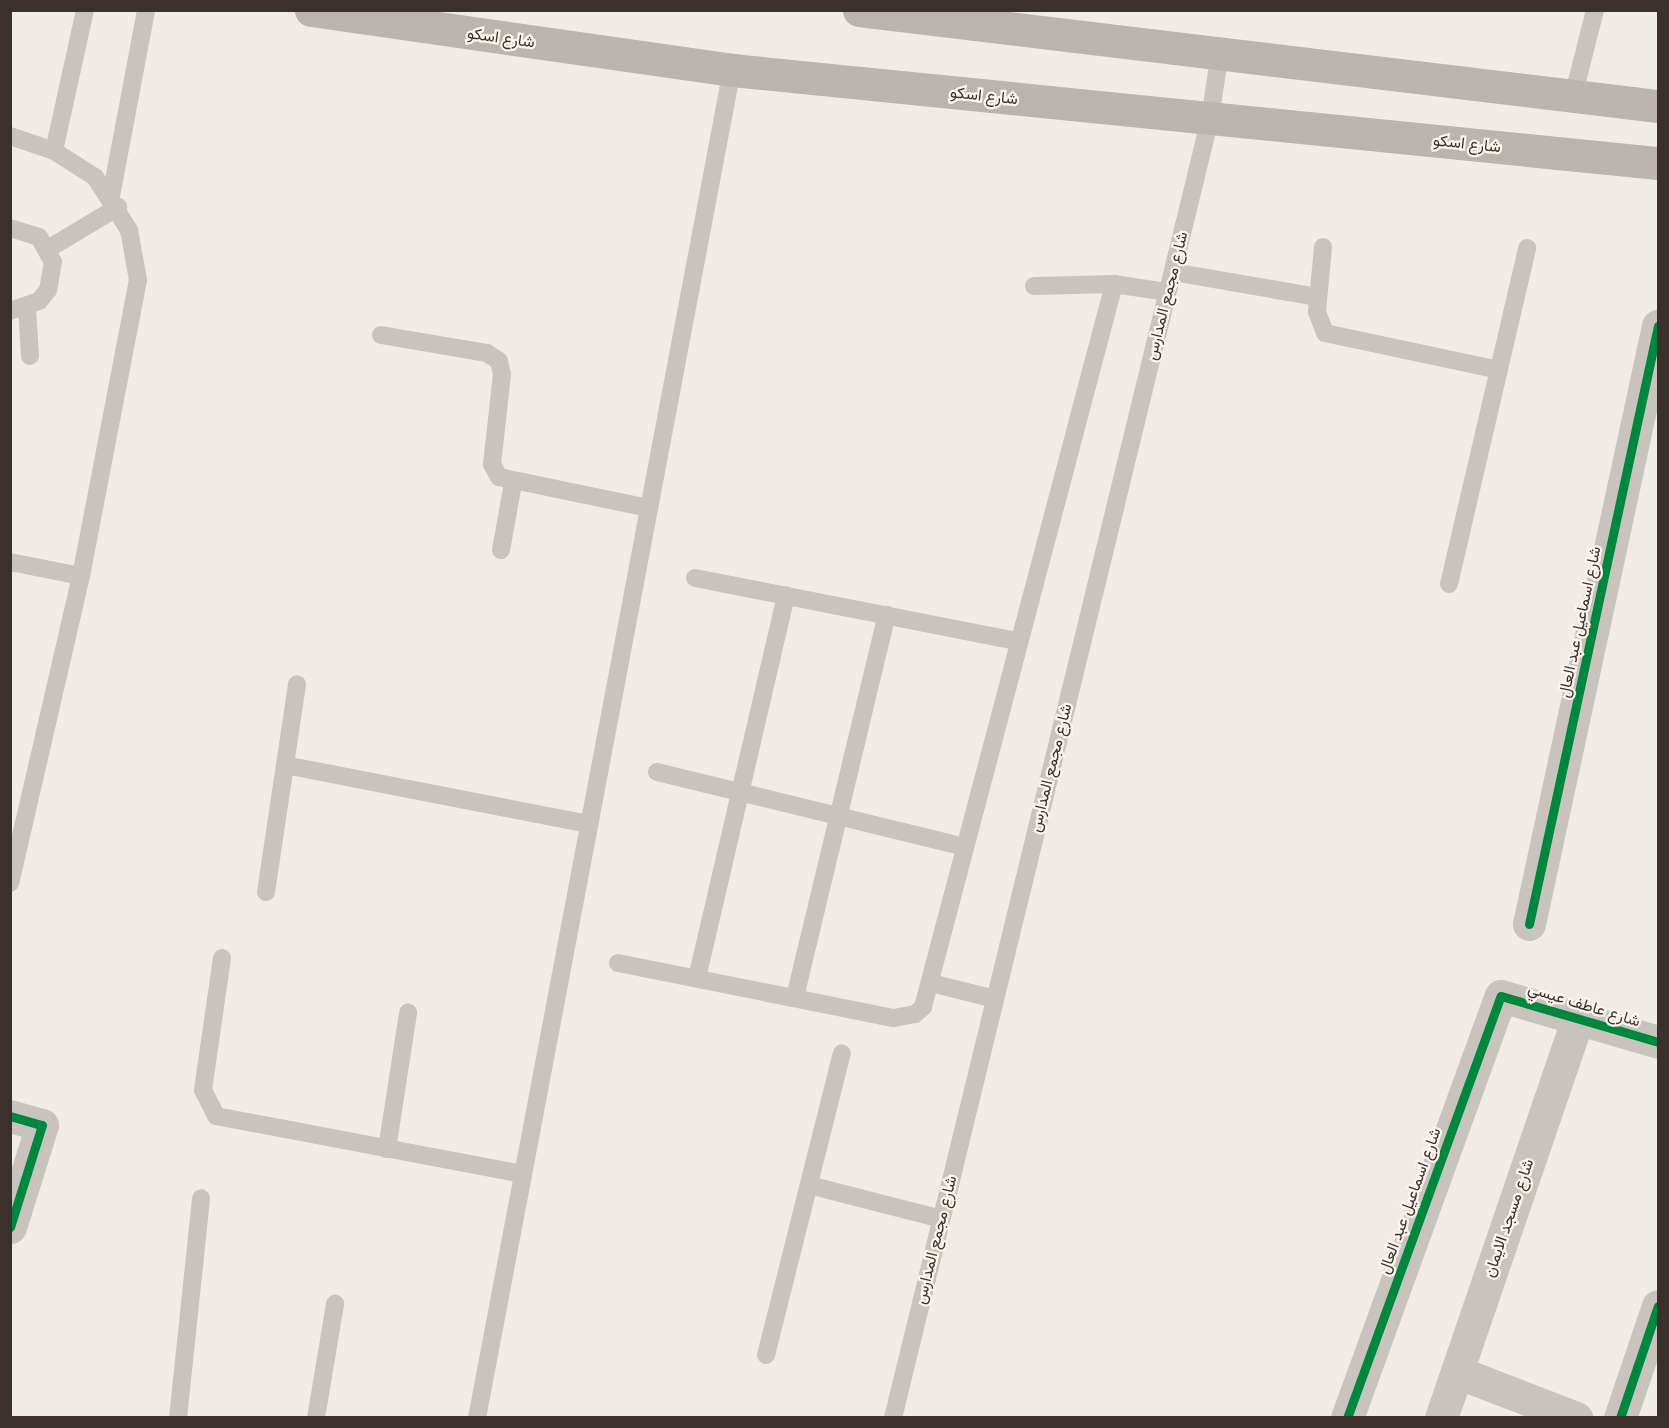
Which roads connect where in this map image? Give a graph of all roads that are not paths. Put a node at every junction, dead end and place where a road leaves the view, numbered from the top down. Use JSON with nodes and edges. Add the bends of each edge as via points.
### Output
{"nodes":[{"id":1,"x":85,"y":10,"type":"edge"},
{"id":2,"x":146,"y":10,"type":"edge"},
{"id":3,"x":311,"y":10,"type":"edge"},
{"id":4,"x":859,"y":10,"type":"edge"},
{"id":5,"x":1595,"y":10,"type":"edge"},
{"id":6,"x":980,"y":18,"type":"edge"},
{"id":7,"x":1219,"y":58,"type":"junction"},
{"id":8,"x":732,"y":70,"type":"junction"},
{"id":9,"x":1574,"y":97,"type":"junction"},
{"id":10,"x":1659,"y":106,"type":"edge"},
{"id":11,"x":1210,"y":119,"type":"junction"},
{"id":12,"x":10,"y":136,"type":"edge"},
{"id":13,"x":54,"y":151,"type":"junction"},
{"id":14,"x":1659,"y":163,"type":"edge"},
{"id":15,"x":115,"y":201,"type":"junction"},
{"id":16,"x":10,"y":228,"type":"edge"},
{"id":17,"x":1323,"y":247,"type":"dead end"},
{"id":18,"x":1527,"y":248,"type":"dead end"},
{"id":19,"x":48,"y":249,"type":"junction"},
{"id":20,"x":1173,"y":272,"type":"junction"},
{"id":21,"x":1114,"y":285,"type":"junction"},
{"id":22,"x":1034,"y":286,"type":"dead end"},
{"id":23,"x":1167,"y":292,"type":"junction"},
{"id":24,"x":1318,"y":297,"type":"junction"},
{"id":25,"x":19,"y":309,"type":"edge"},
{"id":26,"x":1659,"y":326,"type":"edge"},
{"id":27,"x":381,"y":335,"type":"dead end"},
{"id":28,"x":30,"y":356,"type":"dead end"},
{"id":29,"x":1499,"y":370,"type":"junction"},
{"id":30,"x":513,"y":483,"type":"junction"},
{"id":31,"x":649,"y":508,"type":"junction"},
{"id":32,"x":501,"y":550,"type":"dead end"},
{"id":33,"x":10,"y":562,"type":"edge"},
{"id":34,"x":81,"y":576,"type":"junction"},
{"id":35,"x":695,"y":578,"type":"dead end"},
{"id":36,"x":1449,"y":584,"type":"dead end"},
{"id":37,"x":786,"y":595,"type":"junction"},
{"id":38,"x":887,"y":615,"type":"junction"},
{"id":39,"x":1016,"y":641,"type":"junction"},
{"id":40,"x":297,"y":684,"type":"dead end"},
{"id":41,"x":285,"y":765,"type":"junction"},
{"id":42,"x":657,"y":772,"type":"dead end"},
{"id":43,"x":740,"y":792,"type":"junction"},
{"id":44,"x":838,"y":816,"type":"junction"},
{"id":45,"x":589,"y":824,"type":"junction"},
{"id":46,"x":965,"y":847,"type":"junction"},
{"id":47,"x":10,"y":883,"type":"edge"},
{"id":48,"x":266,"y":892,"type":"dead end"},
{"id":49,"x":1529,"y":924,"type":"dead end"},
{"id":50,"x":222,"y":958,"type":"dead end"},
{"id":51,"x":618,"y":963,"type":"dead end"},
{"id":52,"x":697,"y":978,"type":"junction"},
{"id":53,"x":931,"y":982,"type":"junction"},
{"id":54,"x":1501,"y":996,"type":"joint"},
{"id":55,"x":795,"y":997,"type":"junction"},
{"id":56,"x":995,"y":999,"type":"junction"},
{"id":57,"x":408,"y":1013,"type":"dead end"},
{"id":58,"x":1578,"y":1018,"type":"junction"},
{"id":59,"x":1659,"y":1042,"type":"edge"},
{"id":60,"x":842,"y":1053,"type":"dead end"},
{"id":61,"x":10,"y":1116,"type":"edge"},
{"id":62,"x":387,"y":1149,"type":"junction"},
{"id":63,"x":523,"y":1174,"type":"junction"},
{"id":64,"x":809,"y":1185,"type":"junction"},
{"id":65,"x":201,"y":1198,"type":"dead end"},
{"id":66,"x":941,"y":1219,"type":"junction"},
{"id":67,"x":10,"y":1227,"type":"edge"},
{"id":68,"x":336,"y":1304,"type":"dead end"},
{"id":69,"x":1659,"y":1306,"type":"edge"},
{"id":70,"x":766,"y":1355,"type":"dead end"},
{"id":71,"x":1456,"y":1372,"type":"junction"},
{"id":72,"x":178,"y":1418,"type":"edge"},
{"id":73,"x":315,"y":1418,"type":"edge"},
{"id":74,"x":477,"y":1418,"type":"edge"},
{"id":75,"x":893,"y":1418,"type":"edge"},
{"id":76,"x":1347,"y":1418,"type":"edge"},
{"id":77,"x":1441,"y":1418,"type":"edge"},
{"id":78,"x":1576,"y":1418,"type":"edge"},
{"id":79,"x":1620,"y":1418,"type":"edge"}],
"edges":[{"from":1,"to":13,"type":"lane"},
{"from":2,"to":15,"type":"lane"},
{"from":3,"to":8,"type":"main road","name":"شارع اسكو"},
{"from":4,"to":6,"type":"main road"},
{"from":5,"to":9,"type":"lane"},
{"from":6,"to":7,"type":"main road"},
{"from":7,"to":9,"type":"main road"},
{"from":7,"to":11,"type":"lane","name":"شارع مجمع المدارس"},
{"from":8,"to":11,"type":"main road","name":"شارع اسكو"},
{"from":8,"to":31,"type":"lane"},
{"from":9,"to":10,"type":"main road"},
{"from":11,"to":14,"type":"main road","name":"شارع اسكو"},
{"from":11,"to":20,"type":"lane","name":"شارع مجمع المدارس"},
{"from":12,"to":13,"type":"lane"},
{"from":13,"to":15,"type":"lane","via":[[95,177]]},
{"from":15,"to":19,"type":"lane"},
{"from":15,"to":34,"type":"lane","via":[[136,254],[136,297]]},
{"from":16,"to":19,"type":"lane","via":[[27,230]]},
{"from":17,"to":24,"type":"lane"},
{"from":18,"to":29,"type":"lane"},
{"from":19,"to":25,"type":"lane","via":[[53,262],[51,283]]},
{"from":20,"to":23,"type":"lane","name":"شارع مجمع المدارس"},
{"from":20,"to":24,"type":"lane"},
{"from":21,"to":22,"type":"lane"},
{"from":21,"to":23,"type":"lane"},
{"from":21,"to":39,"type":"lane"},
{"from":23,"to":56,"type":"lane","name":"شارع مجمع المدارس"},
{"from":24,"to":29,"type":"lane","via":[[1317,320],[1332,336]]},
{"from":25,"to":28,"type":"lane"},
{"from":26,"to":49,"type":"street","name":"شارع اسماعيل عبد العال"},
{"from":27,"to":30,"type":"lane","via":[[487,353],[499,361],[492,464],[499,477]]},
{"from":29,"to":36,"type":"lane"},
{"from":30,"to":31,"type":"lane"},
{"from":30,"to":32,"type":"lane"},
{"from":31,"to":45,"type":"lane"},
{"from":33,"to":34,"type":"lane"},
{"from":34,"to":47,"type":"lane"},
{"from":35,"to":37,"type":"lane"},
{"from":37,"to":38,"type":"lane"},
{"from":37,"to":43,"type":"lane"},
{"from":38,"to":39,"type":"lane"},
{"from":38,"to":44,"type":"lane"},
{"from":39,"to":46,"type":"lane"},
{"from":40,"to":41,"type":"lane"},
{"from":41,"to":45,"type":"lane"},
{"from":41,"to":48,"type":"lane"},
{"from":42,"to":43,"type":"lane"},
{"from":43,"to":44,"type":"lane"},
{"from":43,"to":52,"type":"lane"},
{"from":44,"to":46,"type":"lane"},
{"from":44,"to":55,"type":"lane"},
{"from":45,"to":63,"type":"lane"},
{"from":46,"to":53,"type":"lane"},
{"from":50,"to":62,"type":"lane","via":[[203,1090],[209,1109],[224,1120]]},
{"from":51,"to":52,"type":"lane"},
{"from":52,"to":55,"type":"lane"},
{"from":53,"to":55,"type":"lane","via":[[923,1007],[904,1018]]},
{"from":53,"to":56,"type":"lane"},
{"from":54,"to":58,"type":"street","name":"شارع عاطف عيسي"},
{"from":54,"to":76,"type":"street","name":"شارع اسماعيل عبد العال"},
{"from":56,"to":66,"type":"lane","name":"شارع مجمع المدارس"},
{"from":57,"to":62,"type":"lane"},
{"from":58,"to":59,"type":"street","name":"شارع عاطف عيسي"},
{"from":58,"to":71,"type":"street","name":"شارع مسجد الايمان"},
{"from":60,"to":64,"type":"lane"},
{"from":61,"to":67,"type":"street","via":[[42,1125]]},
{"from":62,"to":63,"type":"lane"},
{"from":63,"to":74,"type":"lane"},
{"from":64,"to":66,"type":"lane"},
{"from":64,"to":70,"type":"lane"},
{"from":65,"to":72,"type":"lane"},
{"from":66,"to":75,"type":"lane","name":"شارع مجمع المدارس"},
{"from":68,"to":73,"type":"lane"},
{"from":69,"to":79,"type":"street"},
{"from":71,"to":77,"type":"street","name":"شارع مسجد الايمان"},
{"from":71,"to":78,"type":"street"}]}
